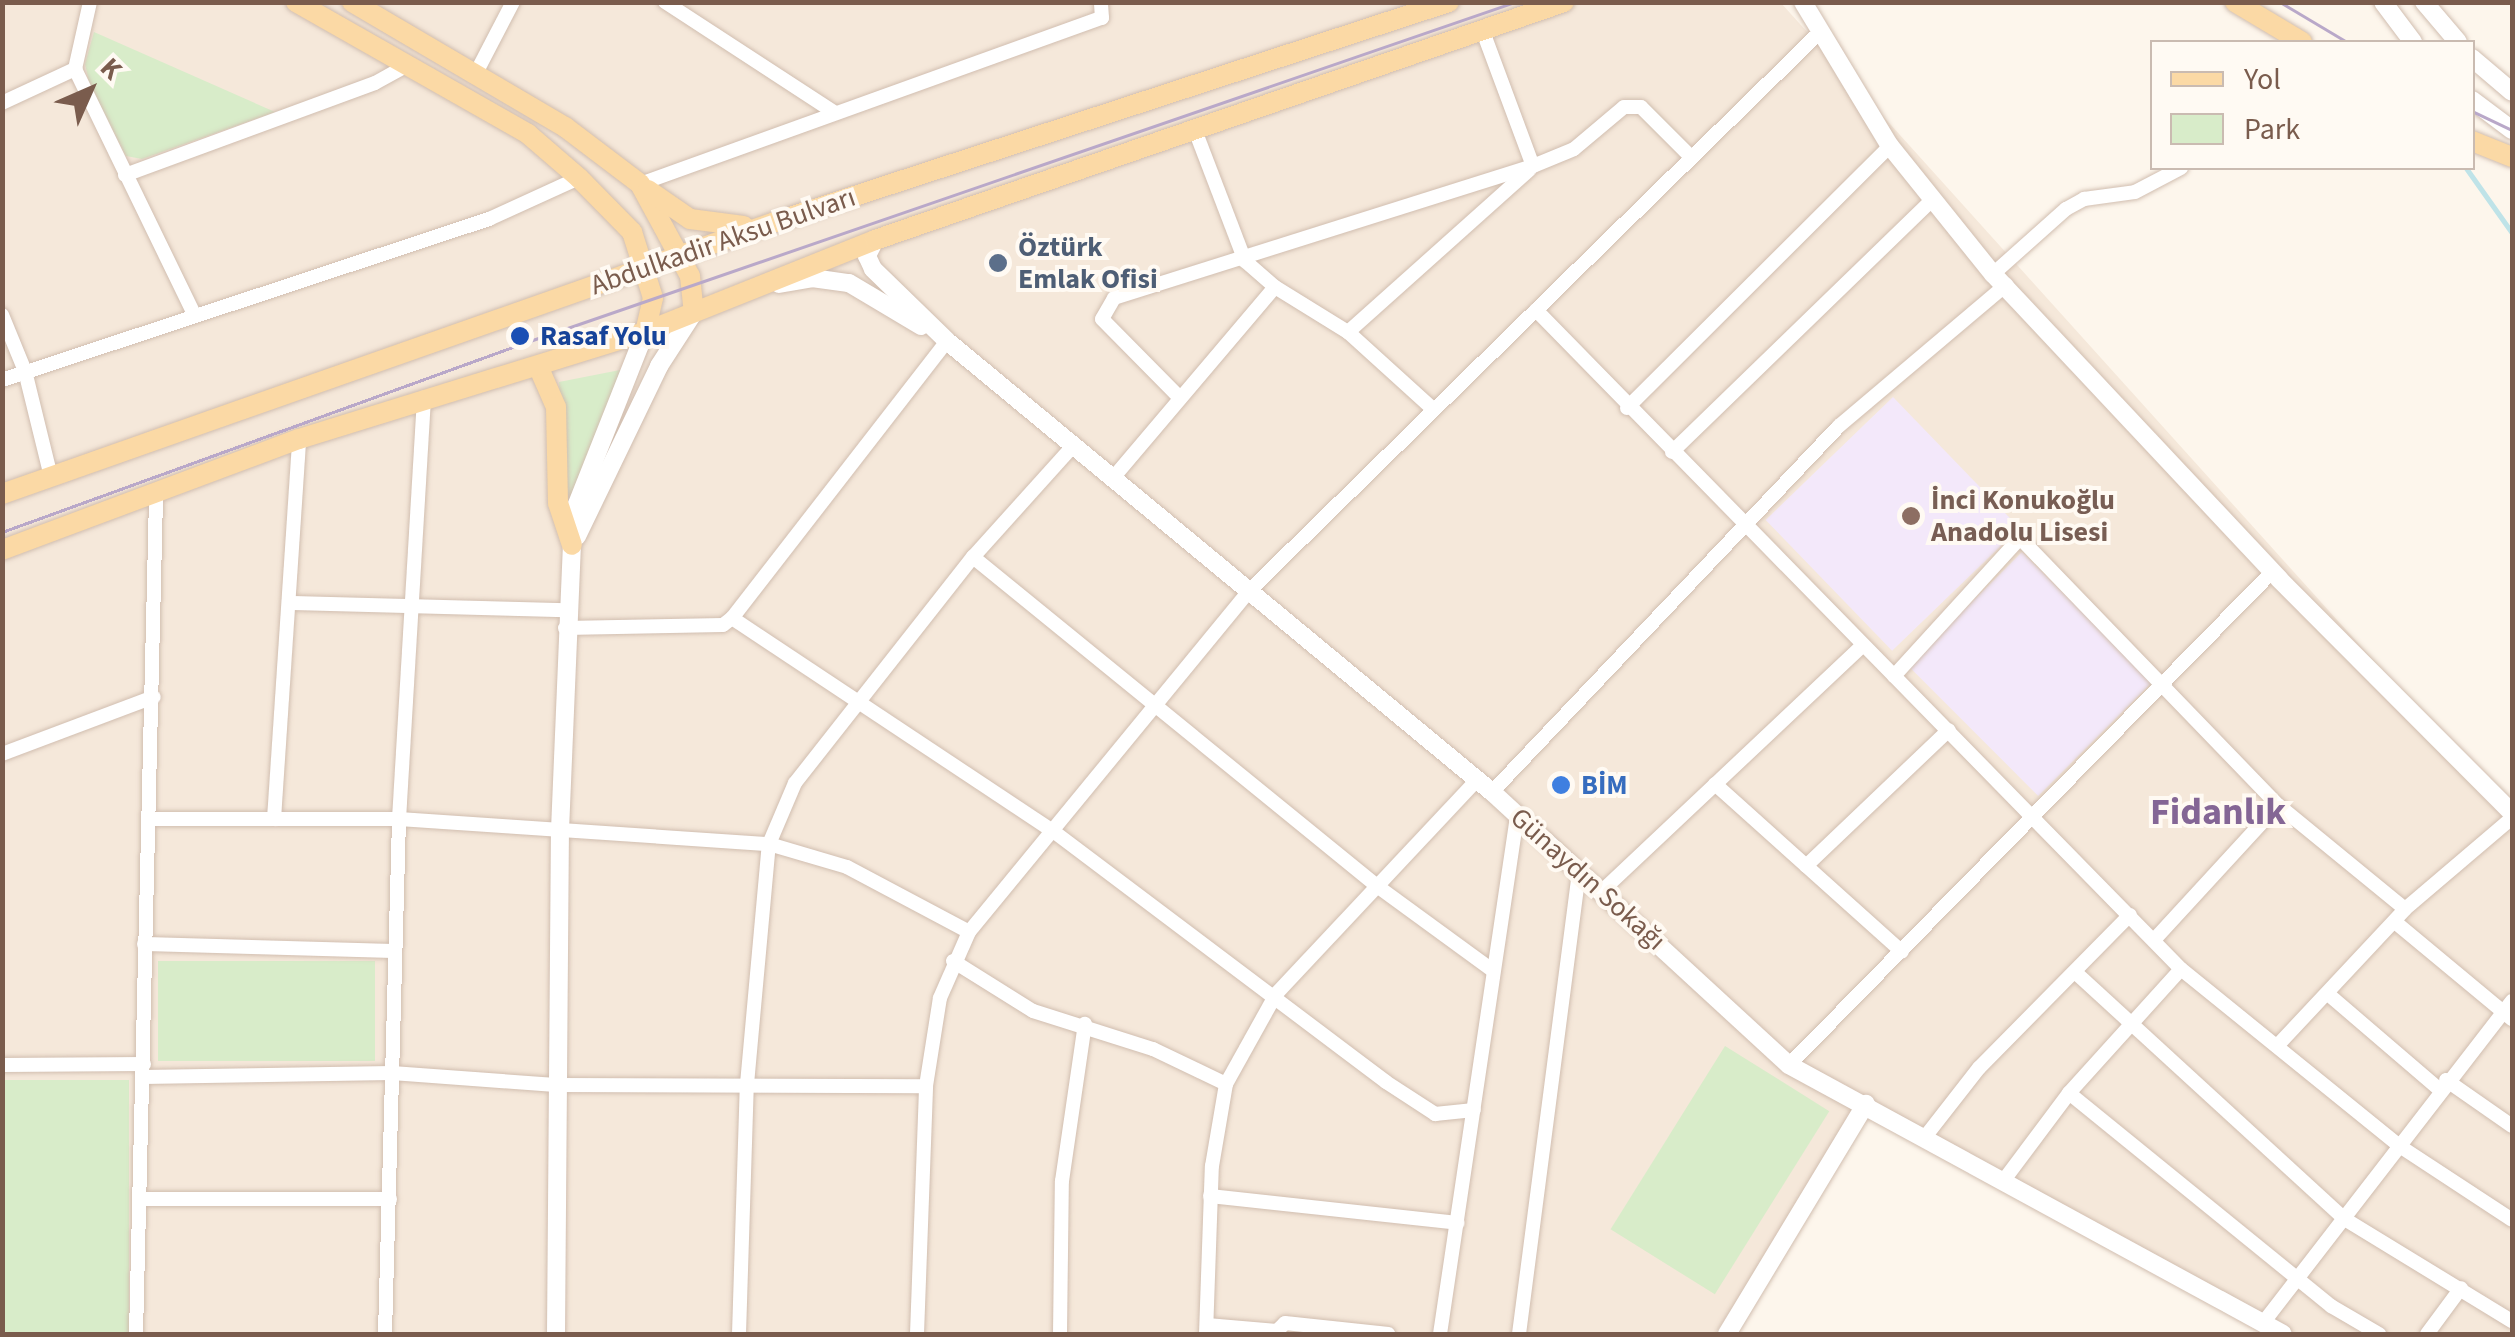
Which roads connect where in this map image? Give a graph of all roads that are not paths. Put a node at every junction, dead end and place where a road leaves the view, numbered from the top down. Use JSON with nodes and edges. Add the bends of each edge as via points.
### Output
{"nodes":[{"id":1,"x":90,"y":2,"type":"edge"},
{"id":2,"x":296,"y":2,"type":"edge"},
{"id":3,"x":352,"y":2,"type":"edge"},
{"id":4,"x":513,"y":2,"type":"edge"},
{"id":5,"x":666,"y":2,"type":"edge"},
{"id":6,"x":1101,"y":2,"type":"edge"},
{"id":7,"x":1449,"y":2,"type":"edge"},
{"id":8,"x":1564,"y":2,"type":"edge"},
{"id":9,"x":2235,"y":2,"type":"edge"},
{"id":10,"x":2383,"y":2,"type":"edge"},
{"id":11,"x":2424,"y":2,"type":"edge"},
{"id":12,"x":1799,"y":4,"type":"edge"},
{"id":13,"x":1482,"y":29,"type":"junction"},
{"id":14,"x":1820,"y":32,"type":"junction"},
{"id":15,"x":2299,"y":40,"type":"edge"},
{"id":16,"x":2412,"y":40,"type":"edge"},
{"id":17,"x":2456,"y":40,"type":"edge"},
{"id":18,"x":2475,"y":61,"type":"edge"},
{"id":19,"x":407,"y":65,"type":"junction"},
{"id":20,"x":75,"y":69,"type":"junction"},
{"id":21,"x":476,"y":74,"type":"junction"},
{"id":22,"x":2512,"y":92,"type":"edge"},
{"id":23,"x":2475,"y":102,"type":"edge"},
{"id":24,"x":2,"y":103,"type":"edge"},
{"id":25,"x":834,"y":113,"type":"junction"},
{"id":26,"x":1195,"y":130,"type":"junction"},
{"id":27,"x":2512,"y":130,"type":"edge"},
{"id":28,"x":2475,"y":141,"type":"edge"},
{"id":29,"x":1890,"y":146,"type":"junction"},
{"id":30,"x":1690,"y":156,"type":"junction"},
{"id":31,"x":2512,"y":157,"type":"edge"},
{"id":32,"x":1533,"y":166,"type":"junction"},
{"id":33,"x":2177,"y":170,"type":"edge"},
{"id":34,"x":125,"y":175,"type":"junction"},
{"id":35,"x":579,"y":178,"type":"junction"},
{"id":36,"x":640,"y":184,"type":"junction"},
{"id":37,"x":1932,"y":200,"type":"junction"},
{"id":38,"x":775,"y":222,"type":"junction"},
{"id":39,"x":876,"y":240,"type":"junction"},
{"id":40,"x":681,"y":255,"type":"junction"},
{"id":41,"x":1245,"y":261,"type":"junction"},
{"id":42,"x":645,"y":267,"type":"junction"},
{"id":43,"x":2000,"y":279,"type":"junction"},
{"id":44,"x":758,"y":287,"type":"junction"},
{"id":45,"x":1275,"y":288,"type":"junction"},
{"id":46,"x":1536,"y":310,"type":"junction"},
{"id":47,"x":694,"y":312,"type":"junction"},
{"id":48,"x":2,"y":314,"type":"edge"},
{"id":49,"x":194,"y":314,"type":"junction"},
{"id":50,"x":645,"y":332,"type":"junction"},
{"id":51,"x":1348,"y":332,"type":"junction"},
{"id":52,"x":947,"y":341,"type":"junction"},
{"id":53,"x":538,"y":366,"type":"junction"},
{"id":54,"x":25,"y":371,"type":"junction"},
{"id":55,"x":2,"y":380,"type":"edge"},
{"id":56,"x":424,"y":398,"type":"junction"},
{"id":57,"x":1180,"y":398,"type":"junction"},
{"id":58,"x":1627,"y":408,"type":"junction"},
{"id":59,"x":1434,"y":410,"type":"junction"},
{"id":60,"x":299,"y":439,"type":"junction"},
{"id":61,"x":1073,"y":446,"type":"junction"},
{"id":62,"x":1672,"y":452,"type":"junction"},
{"id":63,"x":51,"y":478,"type":"junction"},
{"id":64,"x":1112,"y":478,"type":"junction"},
{"id":65,"x":2,"y":494,"type":"edge"},
{"id":66,"x":156,"y":495,"type":"junction"},
{"id":67,"x":1749,"y":528,"type":"junction"},
{"id":68,"x":572,"y":545,"type":"junction"},
{"id":69,"x":2,"y":550,"type":"edge"},
{"id":70,"x":973,"y":556,"type":"junction"},
{"id":71,"x":2272,"y":572,"type":"junction"},
{"id":72,"x":1249,"y":590,"type":"junction"},
{"id":73,"x":293,"y":603,"type":"junction"},
{"id":74,"x":415,"y":606,"type":"junction"},
{"id":75,"x":732,"y":618,"type":"junction"},
{"id":76,"x":566,"y":619,"type":"junction"},
{"id":77,"x":1862,"y":646,"type":"junction"},
{"id":78,"x":1894,"y":676,"type":"junction"},
{"id":79,"x":2163,"y":690,"type":"junction"},
{"id":80,"x":154,"y":697,"type":"junction"},
{"id":81,"x":861,"y":700,"type":"junction"},
{"id":82,"x":1152,"y":705,"type":"junction"},
{"id":83,"x":1949,"y":730,"type":"junction"},
{"id":84,"x":2,"y":754,"type":"edge"},
{"id":85,"x":1715,"y":784,"type":"junction"},
{"id":86,"x":1484,"y":786,"type":"junction"},
{"id":87,"x":2278,"y":805,"type":"junction"},
{"id":88,"x":2512,"y":815,"type":"edge"},
{"id":89,"x":1516,"y":816,"type":"junction"},
{"id":90,"x":2038,"y":817,"type":"junction"},
{"id":91,"x":152,"y":819,"type":"junction"},
{"id":92,"x":274,"y":819,"type":"junction"},
{"id":93,"x":399,"y":819,"type":"junction"},
{"id":94,"x":560,"y":830,"type":"junction"},
{"id":95,"x":1053,"y":831,"type":"junction"},
{"id":96,"x":769,"y":844,"type":"junction"},
{"id":97,"x":1806,"y":866,"type":"junction"},
{"id":98,"x":1579,"y":868,"type":"junction"},
{"id":99,"x":1376,"y":886,"type":"junction"},
{"id":100,"x":1603,"y":890,"type":"junction"},
{"id":101,"x":2130,"y":915,"type":"junction"},
{"id":102,"x":2400,"y":916,"type":"junction"},
{"id":103,"x":969,"y":932,"type":"junction"},
{"id":104,"x":2154,"y":940,"type":"junction"},
{"id":105,"x":144,"y":944,"type":"junction"},
{"id":106,"x":395,"y":951,"type":"junction"},
{"id":107,"x":1902,"y":952,"type":"junction"},
{"id":108,"x":953,"y":961,"type":"junction"},
{"id":109,"x":2181,"y":968,"type":"junction"},
{"id":110,"x":1492,"y":970,"type":"junction"},
{"id":111,"x":2075,"y":972,"type":"junction"},
{"id":112,"x":1276,"y":994,"type":"junction"},
{"id":113,"x":2328,"y":994,"type":"junction"},
{"id":114,"x":2510,"y":1011,"type":"edge"},
{"id":115,"x":1085,"y":1024,"type":"junction"},
{"id":116,"x":2131,"y":1024,"type":"junction"},
{"id":117,"x":2276,"y":1046,"type":"junction"},
{"id":118,"x":2,"y":1064,"type":"edge"},
{"id":119,"x":1789,"y":1066,"type":"junction"},
{"id":120,"x":144,"y":1071,"type":"junction"},
{"id":121,"x":392,"y":1072,"type":"junction"},
{"id":122,"x":747,"y":1084,"type":"junction"},
{"id":123,"x":1226,"y":1084,"type":"junction"},
{"id":124,"x":2443,"y":1084,"type":"junction"},
{"id":125,"x":556,"y":1085,"type":"junction"},
{"id":126,"x":926,"y":1086,"type":"junction"},
{"id":127,"x":2069,"y":1093,"type":"junction"},
{"id":128,"x":1866,"y":1104,"type":"junction"},
{"id":129,"x":1474,"y":1110,"type":"junction"},
{"id":130,"x":2512,"y":1126,"type":"edge"},
{"id":131,"x":1925,"y":1136,"type":"junction"},
{"id":132,"x":2398,"y":1145,"type":"junction"},
{"id":133,"x":2004,"y":1180,"type":"junction"},
{"id":134,"x":1210,"y":1196,"type":"junction"},
{"id":135,"x":142,"y":1199,"type":"junction"},
{"id":136,"x":390,"y":1199,"type":"junction"},
{"id":137,"x":2343,"y":1218,"type":"junction"},
{"id":138,"x":2512,"y":1220,"type":"edge"},
{"id":139,"x":1458,"y":1222,"type":"junction"},
{"id":140,"x":2300,"y":1276,"type":"junction"},
{"id":141,"x":2461,"y":1288,"type":"junction"},
{"id":142,"x":2512,"y":1321,"type":"edge"},
{"id":143,"x":2262,"y":1323,"type":"junction"},
{"id":144,"x":1206,"y":1330,"type":"edge"},
{"id":145,"x":1277,"y":1333,"type":"edge"},
{"id":146,"x":136,"y":1334,"type":"edge"},
{"id":147,"x":385,"y":1334,"type":"edge"},
{"id":148,"x":556,"y":1334,"type":"edge"},
{"id":149,"x":739,"y":1334,"type":"edge"},
{"id":150,"x":917,"y":1334,"type":"edge"},
{"id":151,"x":1060,"y":1334,"type":"edge"},
{"id":152,"x":1388,"y":1334,"type":"edge"},
{"id":153,"x":1440,"y":1334,"type":"edge"},
{"id":154,"x":1519,"y":1334,"type":"edge"},
{"id":155,"x":1727,"y":1334,"type":"edge"},
{"id":156,"x":2283,"y":1334,"type":"edge"},
{"id":157,"x":2379,"y":1334,"type":"edge"},
{"id":158,"x":2428,"y":1334,"type":"edge"}],
"edges":[{"from":1,"to":20,"type":"street"},
{"from":2,"to":19,"type":"main road"},
{"from":3,"to":21,"type":"main road"},
{"from":4,"to":21,"type":"street"},
{"from":5,"to":25,"type":"street"},
{"from":6,"to":25,"type":"street","via":[[1102,18]]},
{"from":7,"to":38,"type":"main road","name":"Abdulkadir Aksu Bulvarı"},
{"from":8,"to":13,"type":"main road"},
{"from":9,"to":15,"type":"main road"},
{"from":10,"to":16,"type":"street"},
{"from":11,"to":17,"type":"street"},
{"from":12,"to":14,"type":"street"},
{"from":13,"to":26,"type":"main road"},
{"from":13,"to":32,"type":"street"},
{"from":14,"to":29,"type":"street"},
{"from":14,"to":30,"type":"street"},
{"from":18,"to":22,"type":"street"},
{"from":19,"to":34,"type":"street","via":[[375,83]]},
{"from":19,"to":35,"type":"main road","via":[[528,134]]},
{"from":20,"to":24,"type":"street"},
{"from":20,"to":34,"type":"street"},
{"from":21,"to":36,"type":"main road","via":[[565,127]]},
{"from":23,"to":27,"type":"street"},
{"from":25,"to":36,"type":"street"},
{"from":26,"to":39,"type":"main road"},
{"from":26,"to":41,"type":"street"},
{"from":28,"to":31,"type":"main road"},
{"from":29,"to":37,"type":"street"},
{"from":29,"to":58,"type":"street"},
{"from":30,"to":32,"type":"street","via":[[1641,108],[1624,107],[1574,150]]},
{"from":30,"to":46,"type":"street"},
{"from":32,"to":41,"type":"street"},
{"from":32,"to":51,"type":"street"},
{"from":33,"to":43,"type":"street","via":[[2135,192],[2066,208]]},
{"from":34,"to":49,"type":"street"},
{"from":35,"to":42,"type":"main road","via":[[632,232]]},
{"from":35,"to":49,"type":"street","via":[[489,219]]},
{"from":36,"to":38,"type":"main road","via":[[712,226]]},
{"from":36,"to":40,"type":"main road"},
{"from":37,"to":43,"type":"street"},
{"from":37,"to":62,"type":"street"},
{"from":38,"to":40,"type":"main road","name":"Abdulkadir Aksu Bulvarı"},
{"from":39,"to":44,"type":"main road"},
{"from":39,"to":52,"type":"street","via":[[868,256],[873,268]]},
{"from":40,"to":42,"type":"main road","name":"Abdulkadir Aksu Bulvarı"},
{"from":40,"to":47,"type":"main road"},
{"from":41,"to":45,"type":"street"},
{"from":41,"to":57,"type":"street","via":[[1114,298],[1103,309],[1102,319]]},
{"from":42,"to":50,"type":"main road","via":[[653,298]]},
{"from":42,"to":63,"type":"main road","name":"Abdulkadir Aksu Bulvarı"},
{"from":43,"to":67,"type":"street","via":[[1840,426]]},
{"from":43,"to":71,"type":"street"},
{"from":44,"to":47,"type":"main road"},
{"from":44,"to":52,"type":"street","via":[[812,278],[848,283]]},
{"from":45,"to":51,"type":"street"},
{"from":45,"to":57,"type":"street"},
{"from":46,"to":58,"type":"street"},
{"from":46,"to":59,"type":"street"},
{"from":47,"to":50,"type":"main road"},
{"from":47,"to":68,"type":"street","via":[[659,366]]},
{"from":48,"to":54,"type":"street"},
{"from":49,"to":54,"type":"street"},
{"from":50,"to":53,"type":"main road"},
{"from":50,"to":68,"type":"street","via":[[576,504]]},
{"from":51,"to":59,"type":"street"},
{"from":52,"to":61,"type":"street","name":"Günaydın Sokağı"},
{"from":52,"to":75,"type":"street"},
{"from":53,"to":56,"type":"main road"},
{"from":53,"to":68,"type":"main road","via":[[556,407],[558,503]]},
{"from":54,"to":55,"type":"street"},
{"from":54,"to":63,"type":"street"},
{"from":56,"to":60,"type":"main road"},
{"from":56,"to":74,"type":"street"},
{"from":57,"to":64,"type":"street"},
{"from":58,"to":62,"type":"street"},
{"from":59,"to":72,"type":"street"},
{"from":60,"to":66,"type":"main road"},
{"from":60,"to":73,"type":"street"},
{"from":61,"to":64,"type":"street","name":"Günaydın Sokağı"},
{"from":61,"to":70,"type":"street"},
{"from":62,"to":67,"type":"street"},
{"from":63,"to":65,"type":"main road","name":"Abdulkadir Aksu Bulvarı"},
{"from":64,"to":72,"type":"street","name":"Günaydın Sokağı"},
{"from":66,"to":69,"type":"main road"},
{"from":66,"to":80,"type":"street"},
{"from":67,"to":77,"type":"street"},
{"from":67,"to":86,"type":"street"},
{"from":68,"to":76,"type":"street"},
{"from":70,"to":81,"type":"street"},
{"from":70,"to":82,"type":"street"},
{"from":71,"to":79,"type":"street"},
{"from":71,"to":88,"type":"street"},
{"from":72,"to":82,"type":"street"},
{"from":72,"to":86,"type":"street","name":"Günaydın Sokağı"},
{"from":73,"to":74,"type":"street"},
{"from":73,"to":92,"type":"street"},
{"from":74,"to":76,"type":"street"},
{"from":74,"to":93,"type":"street"},
{"from":75,"to":76,"type":"street","via":[[723,625]]},
{"from":75,"to":81,"type":"street"},
{"from":76,"to":94,"type":"street"},
{"from":77,"to":78,"type":"street"},
{"from":77,"to":85,"type":"street"},
{"from":78,"to":79,"type":"street","via":[[2020,538]]},
{"from":78,"to":83,"type":"street"},
{"from":79,"to":87,"type":"street"},
{"from":79,"to":90,"type":"street"},
{"from":80,"to":84,"type":"street"},
{"from":80,"to":91,"type":"street"},
{"from":81,"to":95,"type":"street"},
{"from":81,"to":96,"type":"street","via":[[795,783]]},
{"from":82,"to":95,"type":"street"},
{"from":82,"to":99,"type":"street"},
{"from":83,"to":90,"type":"street"},
{"from":83,"to":97,"type":"street"},
{"from":85,"to":97,"type":"street"},
{"from":85,"to":100,"type":"street"},
{"from":86,"to":89,"type":"street","name":"Günaydın Sokağı"},
{"from":86,"to":99,"type":"street"},
{"from":87,"to":102,"type":"street"},
{"from":87,"to":104,"type":"street"},
{"from":88,"to":102,"type":"street"},
{"from":89,"to":98,"type":"street","name":"Günaydın Sokağı"},
{"from":89,"to":110,"type":"street"},
{"from":90,"to":101,"type":"street"},
{"from":90,"to":107,"type":"street"},
{"from":91,"to":92,"type":"street"},
{"from":91,"to":105,"type":"street"},
{"from":92,"to":93,"type":"street"},
{"from":93,"to":94,"type":"street"},
{"from":93,"to":106,"type":"street"},
{"from":94,"to":96,"type":"street"},
{"from":94,"to":125,"type":"street"},
{"from":95,"to":103,"type":"street"},
{"from":95,"to":112,"type":"street"},
{"from":96,"to":103,"type":"street","via":[[847,867]]},
{"from":96,"to":122,"type":"street"},
{"from":97,"to":107,"type":"street"},
{"from":98,"to":100,"type":"street","name":"Günaydın Sokağı"},
{"from":98,"to":154,"type":"street"},
{"from":99,"to":110,"type":"street"},
{"from":99,"to":112,"type":"street"},
{"from":100,"to":119,"type":"street","name":"Günaydın Sokağı"},
{"from":101,"to":104,"type":"street"},
{"from":101,"to":111,"type":"street"},
{"from":102,"to":113,"type":"street"},
{"from":102,"to":114,"type":"street"},
{"from":103,"to":108,"type":"street"},
{"from":104,"to":109,"type":"street"},
{"from":105,"to":106,"type":"street"},
{"from":105,"to":120,"type":"street"},
{"from":106,"to":121,"type":"street"},
{"from":107,"to":119,"type":"street"},
{"from":108,"to":115,"type":"street","via":[[1033,1011]]},
{"from":108,"to":126,"type":"street"},
{"from":109,"to":116,"type":"street"},
{"from":109,"to":117,"type":"street"},
{"from":110,"to":129,"type":"street"},
{"from":111,"to":116,"type":"street"},
{"from":111,"to":131,"type":"street","via":[[1980,1068]]},
{"from":112,"to":123,"type":"street"},
{"from":112,"to":129,"type":"street","via":[[1435,1114]]},
{"from":113,"to":117,"type":"street"},
{"from":113,"to":124,"type":"street"},
{"from":114,"to":124,"type":"street"},
{"from":115,"to":123,"type":"street"},
{"from":115,"to":151,"type":"street","via":[[1062,1181]]},
{"from":116,"to":127,"type":"street"},
{"from":116,"to":137,"type":"street"},
{"from":117,"to":132,"type":"street"},
{"from":118,"to":120,"type":"street"},
{"from":119,"to":128,"type":"street","name":"Günaydın Sokağı"},
{"from":120,"to":121,"type":"street"},
{"from":120,"to":135,"type":"street"},
{"from":121,"to":125,"type":"street"},
{"from":121,"to":136,"type":"street"},
{"from":122,"to":125,"type":"street"},
{"from":122,"to":126,"type":"street"},
{"from":122,"to":149,"type":"street"},
{"from":123,"to":134,"type":"street"},
{"from":124,"to":130,"type":"street"},
{"from":124,"to":132,"type":"street"},
{"from":125,"to":148,"type":"street"},
{"from":126,"to":150,"type":"street"},
{"from":127,"to":133,"type":"street"},
{"from":127,"to":140,"type":"street"},
{"from":128,"to":131,"type":"street","name":"Günaydın Sokağı"},
{"from":128,"to":155,"type":"street"},
{"from":129,"to":139,"type":"street"},
{"from":131,"to":133,"type":"street","name":"Günaydın Sokağı"},
{"from":132,"to":137,"type":"street"},
{"from":132,"to":138,"type":"street"},
{"from":133,"to":143,"type":"street","name":"Günaydın Sokağı"},
{"from":134,"to":139,"type":"street"},
{"from":134,"to":144,"type":"street"},
{"from":135,"to":136,"type":"street"},
{"from":135,"to":146,"type":"street"},
{"from":136,"to":147,"type":"street"},
{"from":137,"to":140,"type":"street"},
{"from":137,"to":141,"type":"street"},
{"from":139,"to":153,"type":"street"},
{"from":140,"to":143,"type":"street"},
{"from":140,"to":157,"type":"street","via":[[2331,1306]]},
{"from":141,"to":142,"type":"street"},
{"from":141,"to":158,"type":"street"},
{"from":143,"to":156,"type":"street","name":"Günaydın Sokağı"},
{"from":144,"to":145,"type":"street"},
{"from":145,"to":152,"type":"street","via":[[1285,1323]]}]}
